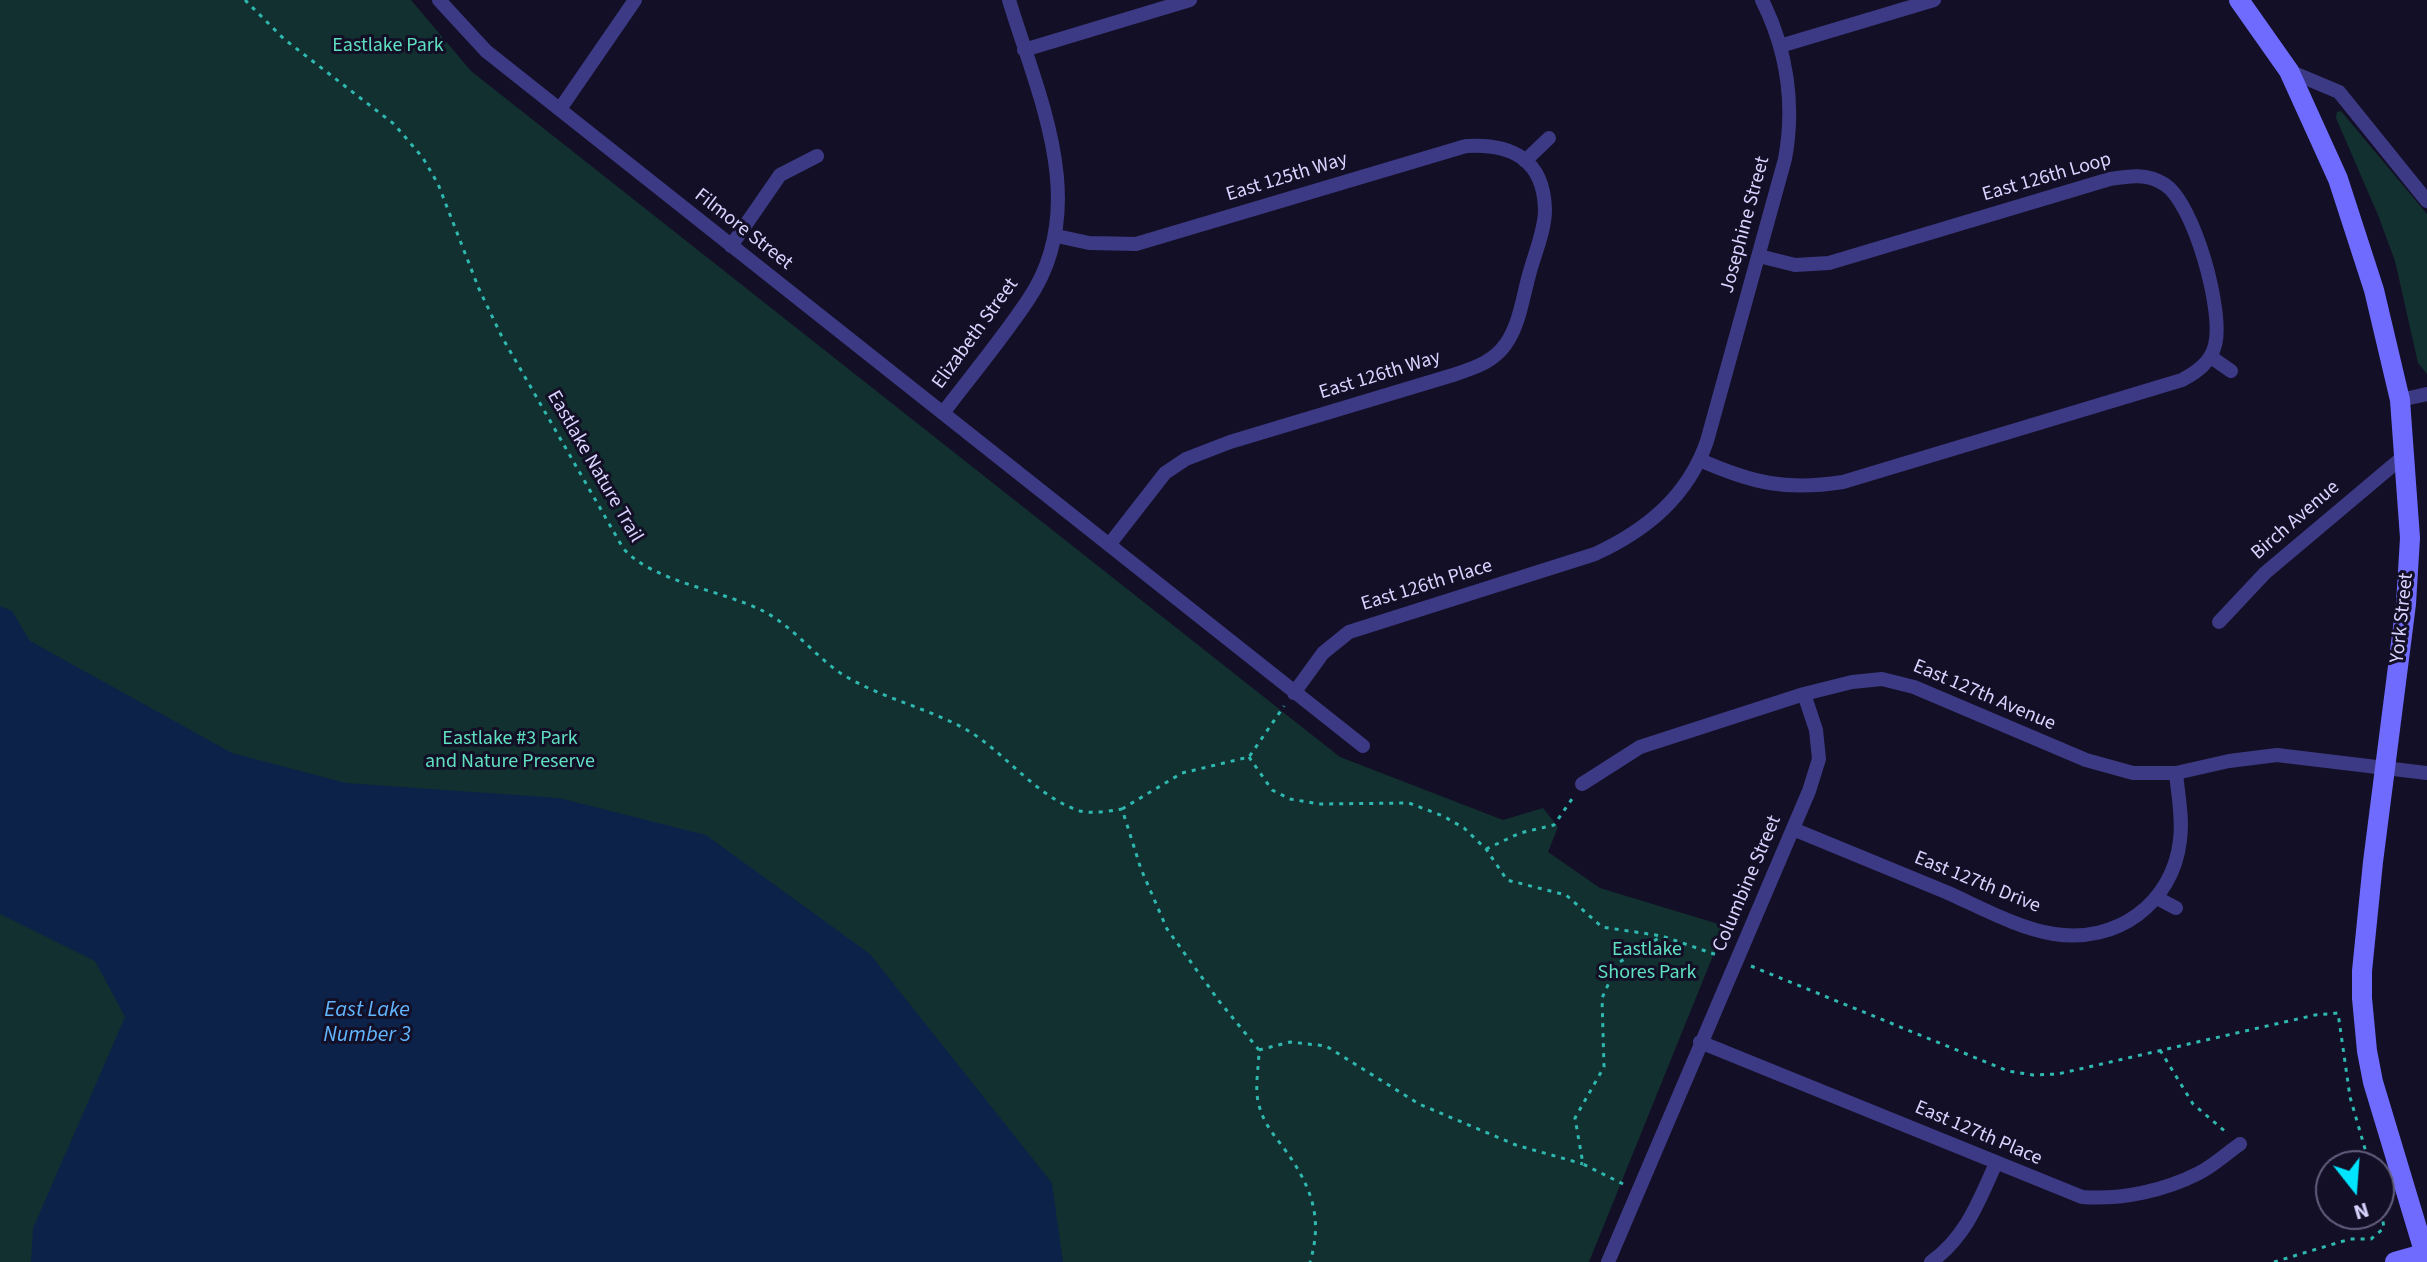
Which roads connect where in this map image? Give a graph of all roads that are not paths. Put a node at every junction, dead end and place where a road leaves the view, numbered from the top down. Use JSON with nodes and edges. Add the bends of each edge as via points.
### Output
{"nodes":[{"id":1,"x":439,"y":0,"type":"edge"},
{"id":2,"x":635,"y":0,"type":"edge"},
{"id":3,"x":1009,"y":0,"type":"edge"},
{"id":4,"x":1190,"y":0,"type":"edge"},
{"id":5,"x":1762,"y":0,"type":"edge"},
{"id":6,"x":1934,"y":0,"type":"edge"},
{"id":7,"x":2239,"y":0,"type":"edge"},
{"id":8,"x":1780,"y":46,"type":"junction"},
{"id":9,"x":1024,"y":50,"type":"junction"},
{"id":10,"x":2289,"y":71,"type":"junction"},
{"id":11,"x":560,"y":109,"type":"junction"},
{"id":12,"x":1549,"y":138,"type":"dead end"},
{"id":13,"x":817,"y":156,"type":"dead end"},
{"id":14,"x":1525,"y":161,"type":"junction"},
{"id":15,"x":2427,"y":201,"type":"edge"},
{"id":16,"x":1057,"y":236,"type":"junction"},
{"id":17,"x":731,"y":246,"type":"junction"},
{"id":18,"x":1759,"y":256,"type":"junction"},
{"id":19,"x":2211,"y":357,"type":"junction"},
{"id":20,"x":2231,"y":371,"type":"dead end"},
{"id":21,"x":2427,"y":394,"type":"edge"},
{"id":22,"x":2400,"y":400,"type":"junction"},
{"id":23,"x":943,"y":413,"type":"junction"},
{"id":24,"x":2404,"y":456,"type":"junction"},
{"id":25,"x":1700,"y":460,"type":"junction"},
{"id":26,"x":1109,"y":545,"type":"junction"},
{"id":27,"x":2219,"y":622,"type":"dead end"},
{"id":28,"x":1294,"y":693,"type":"junction"},
{"id":29,"x":1804,"y":694,"type":"junction"},
{"id":30,"x":1363,"y":746,"type":"dead end"},
{"id":31,"x":2386,"y":767,"type":"junction"},
{"id":32,"x":2176,"y":773,"type":"junction"},
{"id":33,"x":2427,"y":773,"type":"edge"},
{"id":34,"x":1582,"y":784,"type":"road end"},
{"id":35,"x":1793,"y":829,"type":"junction"},
{"id":36,"x":2157,"y":898,"type":"junction"},
{"id":37,"x":2176,"y":908,"type":"dead end"},
{"id":38,"x":1700,"y":1042,"type":"junction"},
{"id":39,"x":2240,"y":1144,"type":"road end"},
{"id":40,"x":1996,"y":1163,"type":"junction"},
{"id":41,"x":2426,"y":1256,"type":"edge"},
{"id":42,"x":1608,"y":1262,"type":"edge"},
{"id":43,"x":1931,"y":1262,"type":"edge"},
{"id":44,"x":2395,"y":1262,"type":"edge"}],
"edges":[{"from":1,"to":11,"type":"street","name":"Filmore Street","via":[[471,37]]},
{"from":2,"to":11,"type":"street"},
{"from":3,"to":9,"type":"street","name":"Elizabeth Street"},
{"from":4,"to":9,"type":"street"},
{"from":5,"to":8,"type":"street","name":"Josephine Street"},
{"from":6,"to":8,"type":"street"},
{"from":7,"to":10,"type":"street","name":"York Street"},
{"from":8,"to":18,"type":"street","name":"Josephine Street","via":[[1789,136]]},
{"from":9,"to":16,"type":"street","name":"Elizabeth Street","via":[[1043,98],[1057,159]]},
{"from":10,"to":15,"type":"street","via":[[2339,92]]},
{"from":10,"to":22,"type":"street","name":"York Street","via":[[2338,179],[2363,252]]},
{"from":11,"to":17,"type":"street","name":"Filmore Street"},
{"from":12,"to":14,"type":"street"},
{"from":13,"to":17,"type":"street","via":[[780,175]]},
{"from":14,"to":16,"type":"street","name":"East 125th Way","via":[[1501,146],[1466,146],[1136,244]]},
{"from":14,"to":26,"type":"street","name":"East 126th Way","via":[[1537,178],[1543,220],[1515,328],[1500,351],[1453,375],[1186,459],[1165,473]]},
{"from":16,"to":23,"type":"street","name":"Elizabeth Street","via":[[1029,299]]},
{"from":17,"to":23,"type":"street","name":"Filmore Street"},
{"from":18,"to":19,"type":"street","name":"East 126th Loop","via":[[1795,265],[1829,263],[2110,179],[2144,176],[2178,194],[2190,216],[2216,305]]},
{"from":18,"to":25,"type":"street","name":"Josephine Street"},
{"from":19,"to":20,"type":"street"},
{"from":19,"to":25,"type":"street","via":[[2182,380],[1843,482],[1782,487]]},
{"from":21,"to":22,"type":"street"},
{"from":22,"to":24,"type":"street","name":"York Street"},
{"from":23,"to":26,"type":"street","name":"Filmore Street"},
{"from":24,"to":27,"type":"street","name":"Birch Avenue","via":[[2265,573]]},
{"from":24,"to":31,"type":"street","name":"York Street","via":[[2410,538],[2407,591]]},
{"from":25,"to":28,"type":"street","name":"East 126th Place","via":[[1670,503],[1623,541],[1349,632],[1323,653]]},
{"from":26,"to":28,"type":"street"},
{"from":28,"to":30,"type":"street"},
{"from":29,"to":32,"type":"street","name":"East 127th Avenue","via":[[1869,679],[1896,682],[2116,770]]},
{"from":29,"to":34,"type":"street","name":"East 127th Avenue","via":[[1640,747]]},
{"from":29,"to":35,"type":"street","name":"Columbine Street","via":[[1819,759]]},
{"from":31,"to":32,"type":"street","name":"East 127th Avenue","via":[[2264,755]]},
{"from":31,"to":33,"type":"street"},
{"from":31,"to":41,"type":"street","name":"York Street","via":[[2362,971],[2363,1023],[2373,1082]]},
{"from":32,"to":36,"type":"street","name":"East 127th Drive","via":[[2181,839]]},
{"from":35,"to":36,"type":"street","name":"East 127th Drive","via":[[2053,934],[2112,930]]},
{"from":35,"to":38,"type":"street","name":"Columbine Street"},
{"from":36,"to":37,"type":"street"},
{"from":38,"to":40,"type":"street","name":"East 127th Place"},
{"from":38,"to":42,"type":"street","name":"Columbine Street"},
{"from":39,"to":40,"type":"street","name":"East 127th Place","via":[[2200,1173],[2125,1197],[2082,1197]]},
{"from":40,"to":43,"type":"street","via":[[1962,1233]]},
{"from":41,"to":44,"type":"street"}]}
